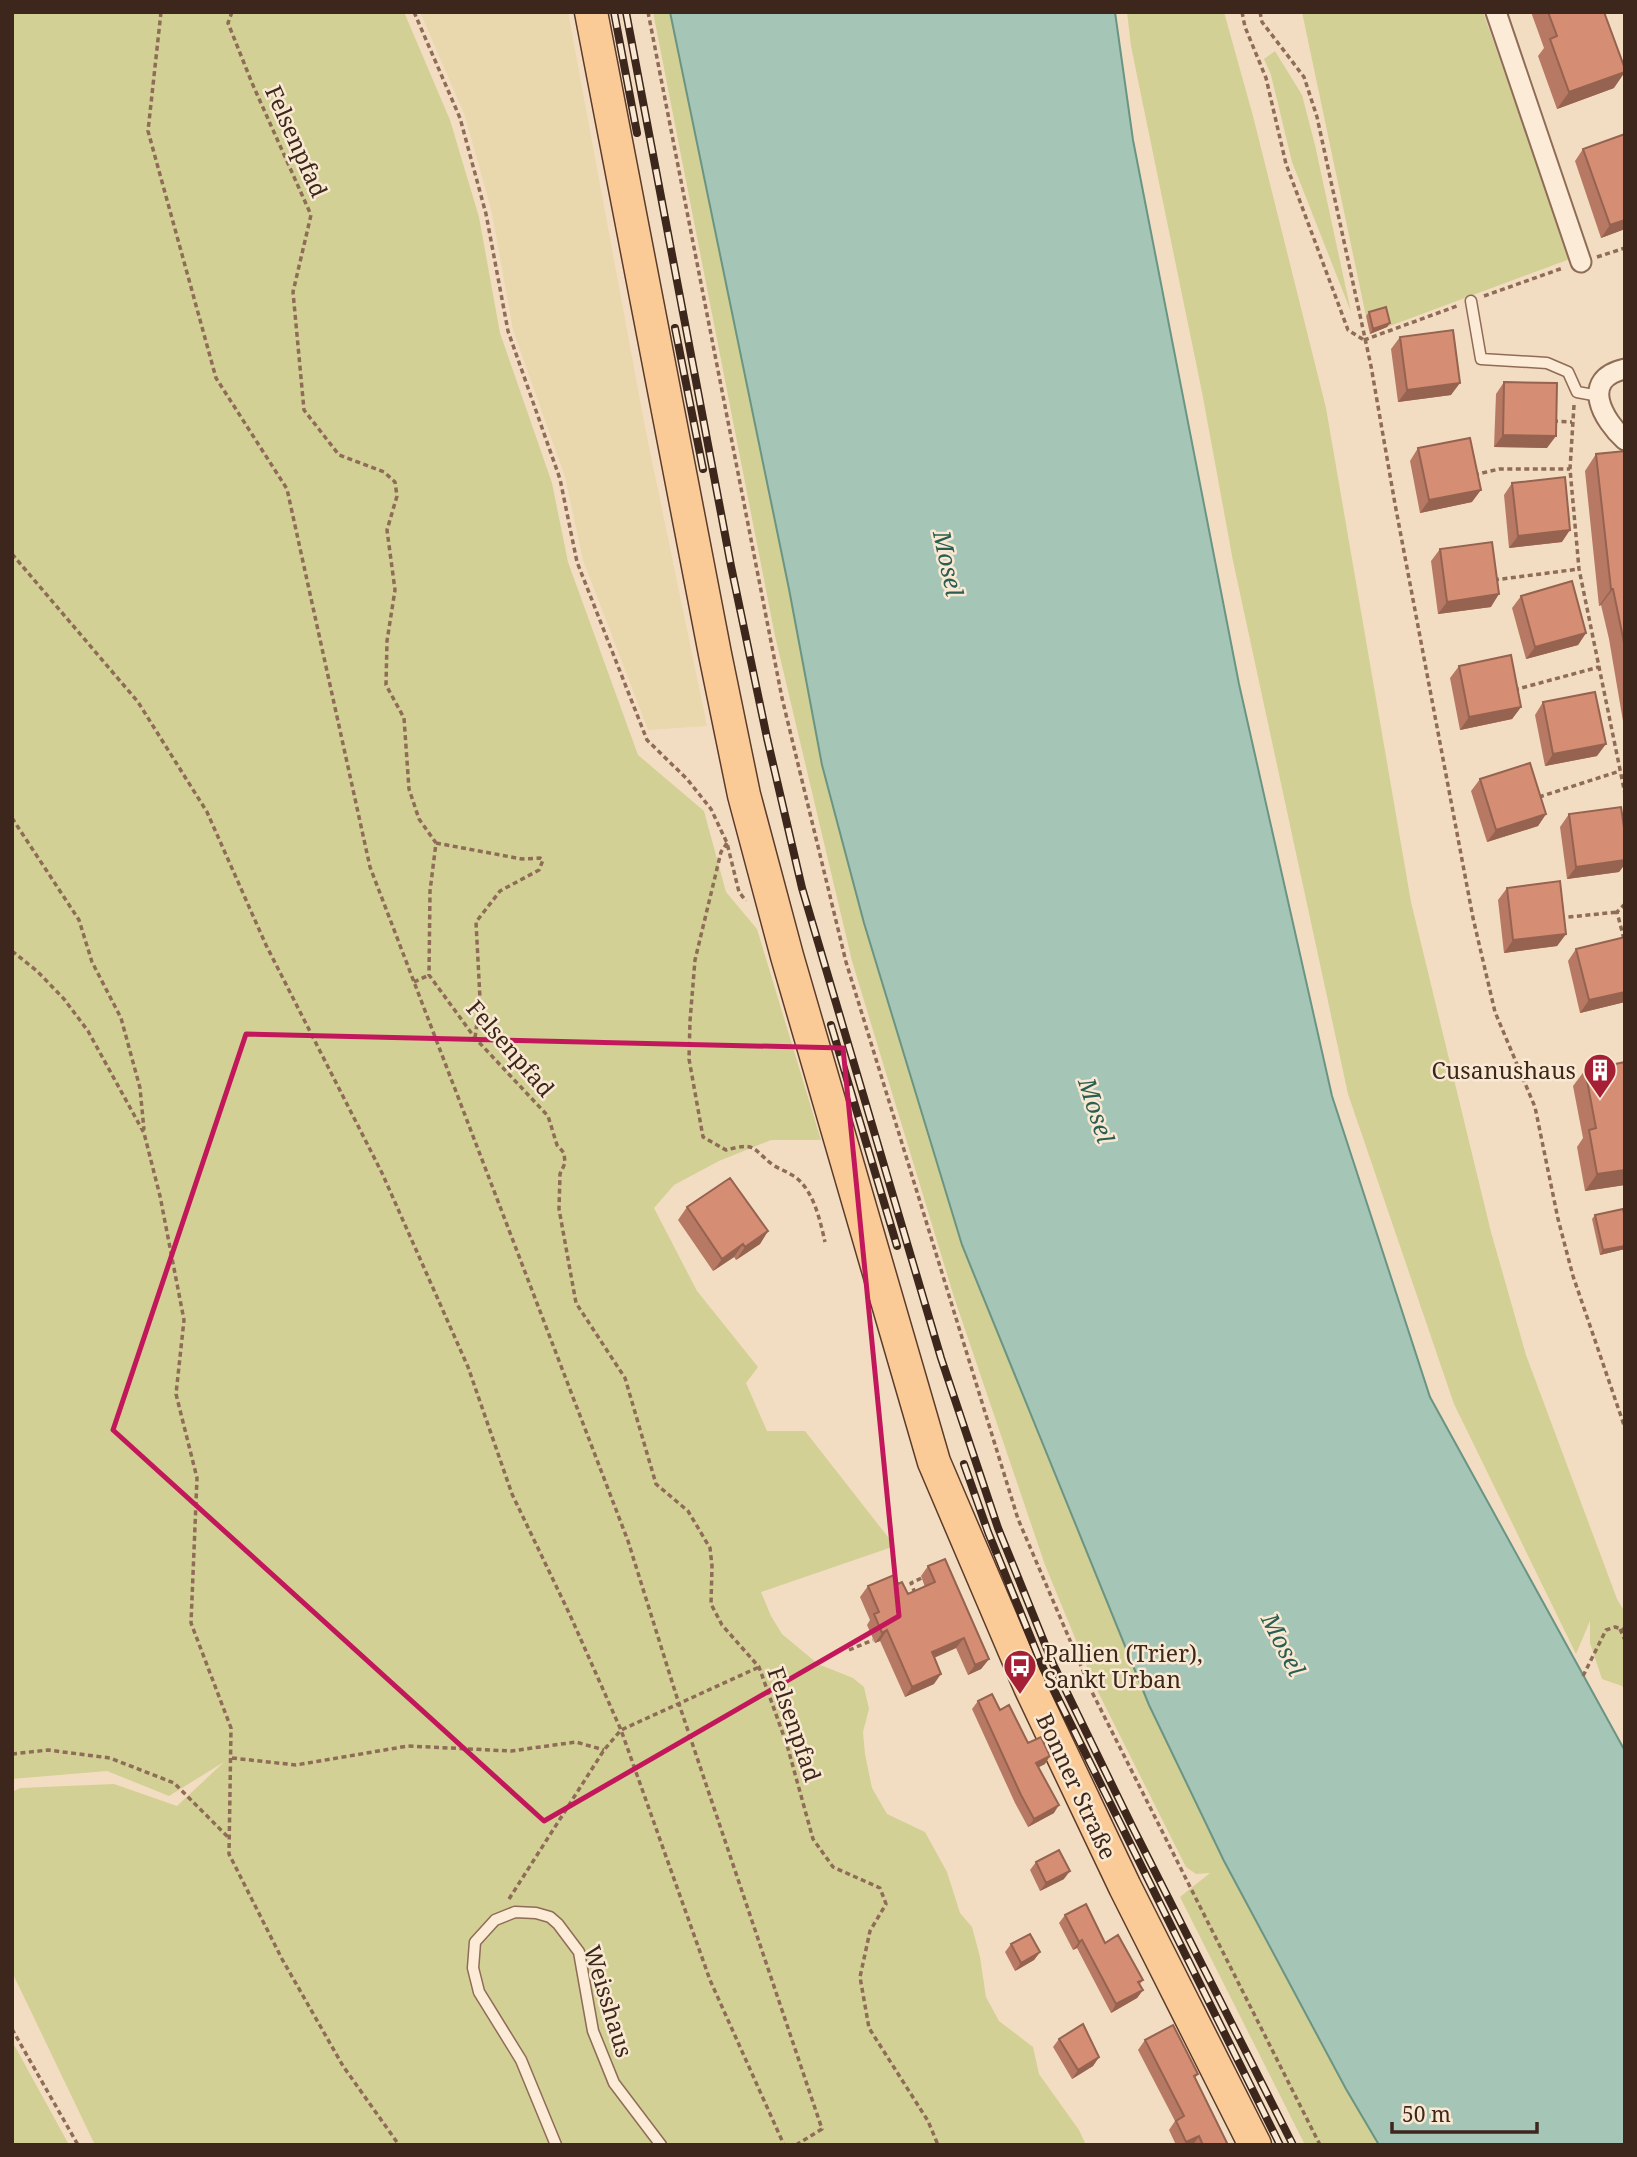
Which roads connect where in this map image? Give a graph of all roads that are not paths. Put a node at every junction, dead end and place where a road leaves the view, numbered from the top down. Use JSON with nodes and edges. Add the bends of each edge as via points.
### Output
{"nodes":[{"id":1,"x":591,"y":12,"type":"edge"},
{"id":2,"x":1496,"y":12,"type":"edge"},
{"id":3,"x":1581,"y":262,"type":"road end"},
{"id":4,"x":1471,"y":301,"type":"road end"},
{"id":5,"x":1625,"y":369,"type":"edge"},
{"id":6,"x":1599,"y":396,"type":"junction"},
{"id":7,"x":1625,"y":440,"type":"edge"},
{"id":8,"x":556,"y":2145,"type":"edge"},
{"id":9,"x":661,"y":2145,"type":"edge"},
{"id":10,"x":1255,"y":2145,"type":"edge"}],
"edges":[{"from":1,"to":10,"type":"main road","name":"Bonner Straße","via":[[744,795],[934,1462],[1030,1687]]},
{"from":2,"to":3,"type":"street"},
{"from":4,"to":6,"type":"lane","via":[[1481,359],[1547,363],[1569,373],[1577,392]]},
{"from":5,"to":6,"type":"street","via":[[1606,379]]},
{"from":6,"to":7,"type":"street","via":[[1604,417]]},
{"from":8,"to":9,"type":"lane","name":"Weisshaus","via":[[521,2060],[479,1992],[473,1968],[475,1942],[495,1920],[515,1912],[550,1917],[579,1952],[593,2031],[614,2083]]}]}
